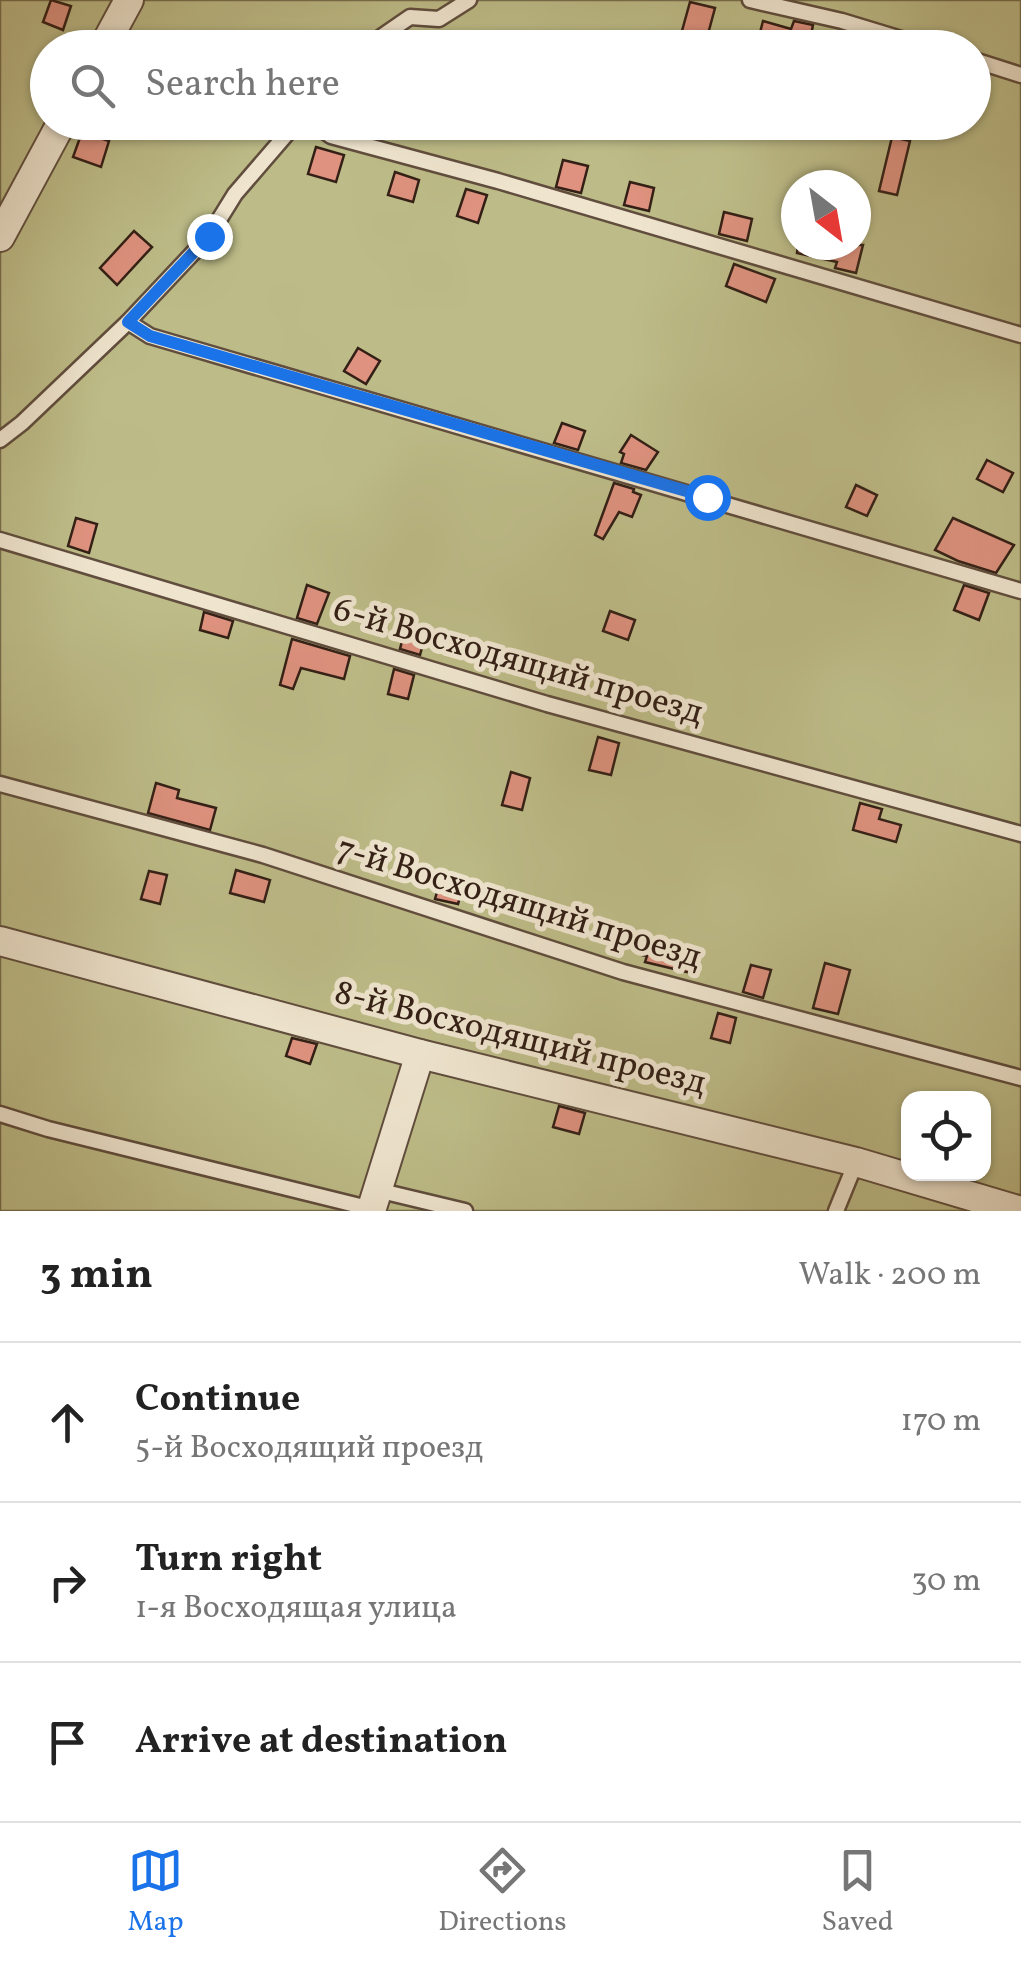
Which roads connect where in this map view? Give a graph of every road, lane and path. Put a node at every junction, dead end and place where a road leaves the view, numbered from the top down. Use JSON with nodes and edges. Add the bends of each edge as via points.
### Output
{"nodes":[{"id":1,"x":129,"y":0,"type":"edge"},
{"id":2,"x":420,"y":0,"type":"edge"},
{"id":3,"x":469,"y":0,"type":"edge"},
{"id":4,"x":750,"y":0,"type":"edge"},
{"id":5,"x":410,"y":17,"type":"junction"},
{"id":6,"x":113,"y":30,"type":"edge"},
{"id":7,"x":392,"y":30,"type":"edge"},
{"id":8,"x":872,"y":30,"type":"edge"},
{"id":9,"x":991,"y":65,"type":"edge"},
{"id":10,"x":1021,"y":75,"type":"edge"},
{"id":11,"x":52,"y":140,"type":"edge"},
{"id":12,"x":282,"y":140,"type":"edge"},
{"id":13,"x":347,"y":140,"type":"edge"},
{"id":14,"x":0,"y":237,"type":"edge"},
{"id":15,"x":128,"y":322,"type":"junction"},
{"id":16,"x":1021,"y":335,"type":"edge"},
{"id":17,"x":0,"y":440,"type":"edge"},
{"id":18,"x":0,"y":540,"type":"edge"},
{"id":19,"x":1021,"y":590,"type":"edge"},
{"id":20,"x":0,"y":784,"type":"edge"},
{"id":21,"x":1021,"y":834,"type":"edge"},
{"id":22,"x":0,"y":941,"type":"edge"},
{"id":23,"x":420,"y":1054,"type":"junction"},
{"id":24,"x":1021,"y":1078,"type":"edge"},
{"id":25,"x":0,"y":1114,"type":"edge"},
{"id":26,"x":856,"y":1162,"type":"junction"},
{"id":27,"x":373,"y":1203,"type":"edge"},
{"id":28,"x":464,"y":1211,"type":"edge"},
{"id":29,"x":836,"y":1211,"type":"edge"},
{"id":30,"x":1021,"y":1211,"type":"edge"}],
"edges":[{"from":1,"to":6,"type":"street"},
{"from":2,"to":5,"type":"lane"},
{"from":3,"to":5,"type":"lane","via":[[439,18]]},
{"from":4,"to":8,"type":"lane"},
{"from":5,"to":7,"type":"lane"},
{"from":9,"to":10,"type":"lane"},
{"from":11,"to":14,"type":"street"},
{"from":12,"to":15,"type":"lane","via":[[209,236]]},
{"from":13,"to":16,"type":"lane"},
{"from":15,"to":17,"type":"lane"},
{"from":15,"to":19,"type":"lane","via":[[150,336]]},
{"from":18,"to":21,"type":"lane","name":"6-й Восходящий проезд","via":[[547,704]]},
{"from":20,"to":24,"type":"lane","name":"7-й Восходящий проезд","via":[[263,855],[623,972]]},
{"from":22,"to":23,"type":"street","name":"8-й Восходящий проезд"},
{"from":23,"to":26,"type":"street","name":"8-й Восходящий проезд"},
{"from":23,"to":27,"type":"street"},
{"from":25,"to":27,"type":"lane"},
{"from":26,"to":29,"type":"lane"},
{"from":26,"to":30,"type":"street","name":"8-й Восходящий проезд"},
{"from":27,"to":28,"type":"lane"}]}
